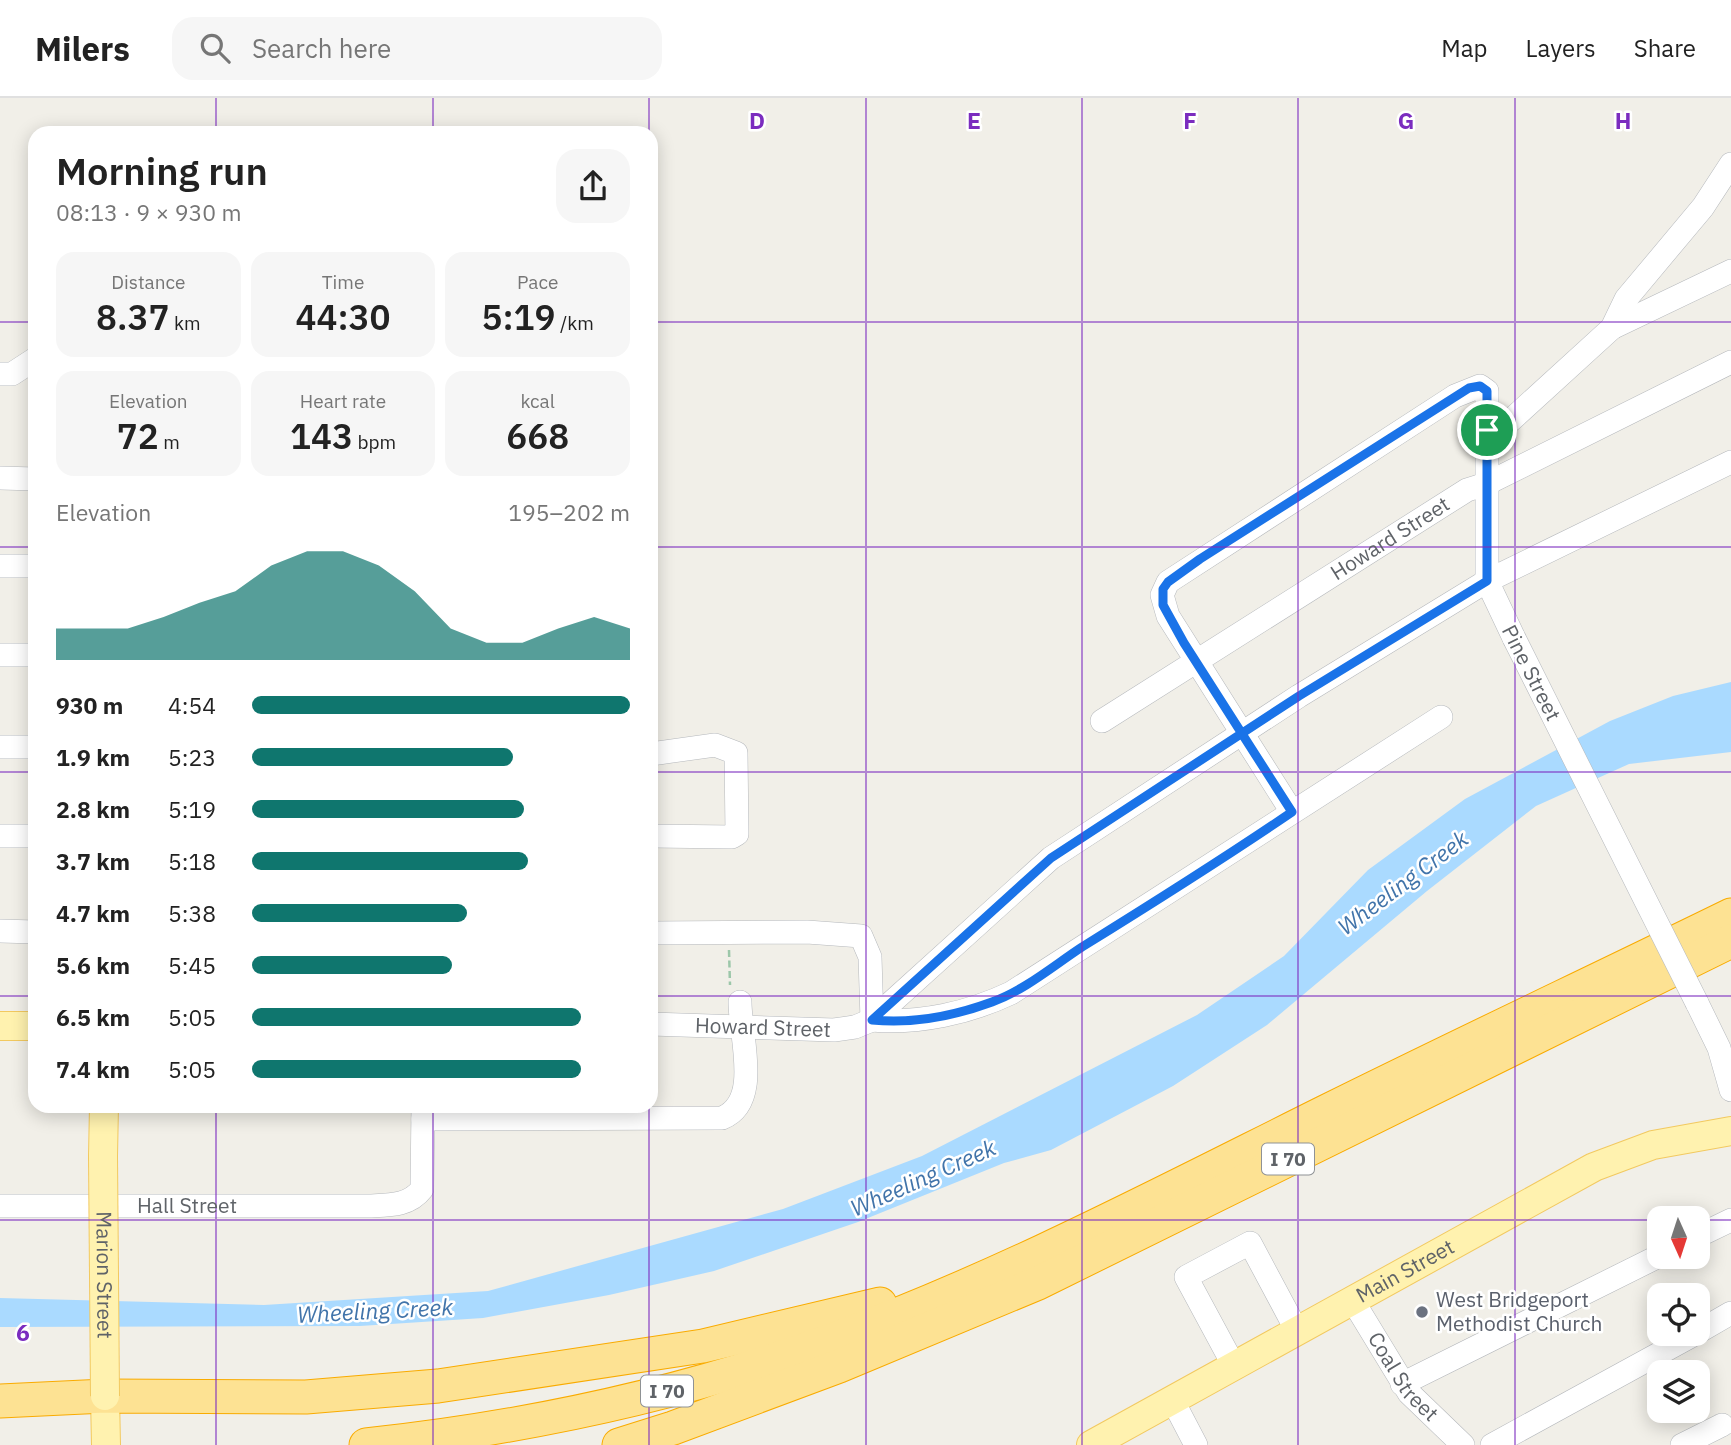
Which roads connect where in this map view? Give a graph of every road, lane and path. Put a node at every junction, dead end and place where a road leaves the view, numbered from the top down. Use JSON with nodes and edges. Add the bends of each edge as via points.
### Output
{"nodes":[{"id":1,"x":1731,"y":164,"type":"edge"},
{"id":2,"x":1731,"y":271,"type":"edge"},
{"id":3,"x":1612,"y":328,"type":"junction"},
{"id":4,"x":1731,"y":362,"type":"edge"},
{"id":5,"x":28,"y":363,"type":"edge"},
{"id":6,"x":6,"y":374,"type":"edge"},
{"id":7,"x":1487,"y":430,"type":"junction"},
{"id":8,"x":1731,"y":462,"type":"edge"},
{"id":9,"x":0,"y":478,"type":"edge"},
{"id":10,"x":28,"y":479,"type":"edge"},
{"id":11,"x":1486,"y":484,"type":"junction"},
{"id":12,"x":0,"y":566,"type":"edge"},
{"id":13,"x":28,"y":566,"type":"edge"},
{"id":14,"x":1487,"y":581,"type":"junction"},
{"id":15,"x":0,"y":655,"type":"edge"},
{"id":16,"x":28,"y":655,"type":"edge"},
{"id":17,"x":1196,"y":663,"type":"junction"},
{"id":18,"x":1441,"y":718,"type":"dead end"},
{"id":19,"x":1102,"y":721,"type":"dead end"},
{"id":20,"x":1242,"y":734,"type":"junction"},
{"id":21,"x":0,"y":747,"type":"edge"},
{"id":22,"x":28,"y":747,"type":"edge"},
{"id":23,"x":658,"y":753,"type":"edge"},
{"id":24,"x":1292,"y":812,"type":"junction"},
{"id":25,"x":0,"y":836,"type":"edge"},
{"id":26,"x":28,"y":836,"type":"edge"},
{"id":27,"x":658,"y":836,"type":"edge"},
{"id":28,"x":1731,"y":915,"type":"edge"},
{"id":29,"x":0,"y":931,"type":"edge"},
{"id":30,"x":28,"y":932,"type":"edge"},
{"id":31,"x":658,"y":933,"type":"edge"},
{"id":32,"x":729,"y":933,"type":"junction"},
{"id":33,"x":1731,"y":941,"type":"edge"},
{"id":34,"x":735,"y":999,"type":"joint"},
{"id":35,"x":872,"y":1020,"type":"junction"},
{"id":36,"x":658,"y":1024,"type":"edge"},
{"id":37,"x":0,"y":1026,"type":"edge"},
{"id":38,"x":28,"y":1026,"type":"edge"},
{"id":39,"x":740,"y":1028,"type":"junction"},
{"id":40,"x":1731,"y":1090,"type":"edge"},
{"id":41,"x":104,"y":1113,"type":"edge"},
{"id":42,"x":423,"y":1113,"type":"edge"},
{"id":43,"x":473,"y":1113,"type":"edge"},
{"id":44,"x":1731,"y":1131,"type":"edge"},
{"id":45,"x":0,"y":1206,"type":"edge"},
{"id":46,"x":1731,"y":1220,"type":"edge"},
{"id":47,"x":1710,"y":1230,"type":"edge"},
{"id":48,"x":1647,"y":1262,"type":"edge"},
{"id":49,"x":955,"y":1290,"type":"junction"},
{"id":50,"x":1353,"y":1301,"type":"junction"},
{"id":51,"x":1731,"y":1313,"type":"edge"},
{"id":52,"x":1710,"y":1325,"type":"edge"},
{"id":53,"x":1297,"y":1331,"type":"junction"},
{"id":54,"x":1675,"y":1346,"type":"edge"},
{"id":55,"x":839,"y":1366,"type":"junction"},
{"id":56,"x":1234,"y":1366,"type":"junction"},
{"id":57,"x":1402,"y":1384,"type":"junction"},
{"id":58,"x":105,"y":1396,"type":"junction"},
{"id":59,"x":0,"y":1401,"type":"edge"},
{"id":60,"x":1173,"y":1401,"type":"junction"},
{"id":61,"x":1727,"y":1421,"type":"edge"},
{"id":62,"x":1528,"y":1437,"type":"edge"},
{"id":63,"x":106,"y":1445,"type":"edge"},
{"id":64,"x":366,"y":1445,"type":"edge"},
{"id":65,"x":521,"y":1445,"type":"edge"},
{"id":66,"x":619,"y":1445,"type":"edge"},
{"id":67,"x":1091,"y":1445,"type":"edge"},
{"id":68,"x":1196,"y":1445,"type":"edge"},
{"id":69,"x":1463,"y":1445,"type":"edge"},
{"id":70,"x":1492,"y":1445,"type":"edge"},
{"id":71,"x":1682,"y":1445,"type":"edge"},
{"id":72,"x":1703,"y":1445,"type":"edge"}],
"edges":[{"from":1,"to":3,"type":"street","via":[[1703,207],[1626,299]]},
{"from":2,"to":3,"type":"street"},
{"from":3,"to":7,"type":"street","via":[[1510,421]]},
{"from":4,"to":11,"type":"street","name":"Howard Street"},
{"from":5,"to":6,"type":"street"},
{"from":7,"to":11,"type":"street","name":"Pine Street"},
{"from":7,"to":17,"type":"street","name":"Pine Street","via":[[1487,391],[1480,386],[1462,392],[1168,582],[1163,605]]},
{"from":8,"to":14,"type":"street"},
{"from":9,"to":10,"type":"street"},
{"from":11,"to":14,"type":"street","name":"Pine Street"},
{"from":11,"to":17,"type":"street","name":"Howard Street","via":[[1467,490]]},
{"from":12,"to":13,"type":"street"},
{"from":14,"to":20,"type":"street"},
{"from":14,"to":40,"type":"street","name":"Pine Street","bridge":true,"via":[[1719,1048]]},
{"from":15,"to":16,"type":"street"},
{"from":17,"to":19,"type":"street","name":"Howard Street"},
{"from":17,"to":20,"type":"street"},
{"from":18,"to":24,"type":"street"},
{"from":20,"to":24,"type":"street"},
{"from":20,"to":35,"type":"street","via":[[1051,858]]},
{"from":21,"to":22,"type":"street"},
{"from":23,"to":27,"type":"street","via":[[715,745],[736,753],[737,834]]},
{"from":24,"to":35,"type":"street","via":[[1011,993],[930,1018],[901,1023]]},
{"from":25,"to":26,"type":"street"},
{"from":28,"to":49,"type":"highway","number":"I 70"},
{"from":29,"to":30,"type":"street"},
{"from":31,"to":32,"type":"street"},
{"from":32,"to":34,"type":"path"},
{"from":32,"to":35,"type":"street","via":[[862,936],[870,957]]},
{"from":33,"to":55,"type":"highway","number":"I 70","via":[[1038,1283]]},
{"from":34,"to":39,"type":"street"},
{"from":35,"to":39,"type":"street","name":"Howard Street","via":[[846,1030]]},
{"from":36,"to":39,"type":"street","name":"Howard Street"},
{"from":37,"to":38,"type":"main road"},
{"from":39,"to":43,"type":"street","via":[[746,1063],[743,1099],[738,1110],[722,1118]]},
{"from":41,"to":58,"type":"main road","name":"Marion Street","bridge":true},
{"from":42,"to":45,"type":"street","name":"Hall Street","via":[[422,1189],[401,1203]]},
{"from":44,"to":50,"type":"main road","name":"Main Street","via":[[1653,1145],[1594,1167]]},
{"from":46,"to":47,"type":"street"},
{"from":48,"to":57,"type":"street"},
{"from":49,"to":58,"type":"highway","via":[[632,1358],[438,1386],[306,1397]]},
{"from":49,"to":64,"type":"highway","number":"I 70","via":[[832,1340],[675,1388],[533,1420]]},
{"from":50,"to":53,"type":"main road","name":"Main Street"},
{"from":50,"to":57,"type":"street","name":"Coal Street"},
{"from":51,"to":52,"type":"street"},
{"from":53,"to":56,"type":"main road","name":"Main Street"},
{"from":53,"to":56,"type":"street","via":[[1250,1243],[1186,1277]]},
{"from":54,"to":62,"type":"street"},
{"from":55,"to":65,"type":"highway","number":"I 70","via":[[666,1417]]},
{"from":55,"to":66,"type":"highway"},
{"from":56,"to":60,"type":"main road","name":"Main Street"},
{"from":57,"to":69,"type":"street","name":"Coal Street"},
{"from":58,"to":59,"type":"highway"},
{"from":58,"to":63,"type":"main road","name":"Marion Street"},
{"from":60,"to":67,"type":"main road","name":"Main Street"},
{"from":60,"to":68,"type":"street"},
{"from":61,"to":71,"type":"street"},
{"from":61,"to":72,"type":"street"},
{"from":62,"to":70,"type":"street"}]}
